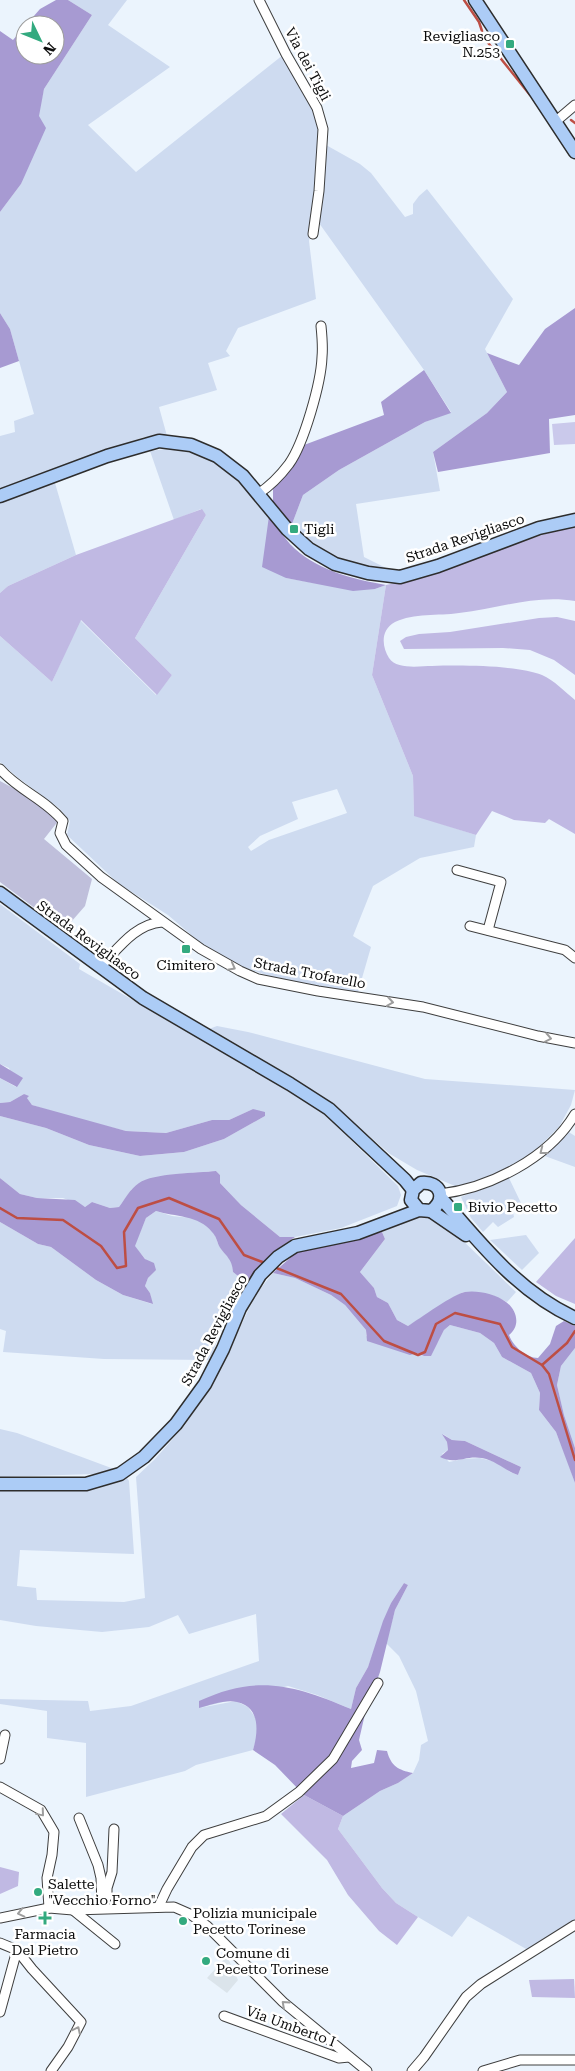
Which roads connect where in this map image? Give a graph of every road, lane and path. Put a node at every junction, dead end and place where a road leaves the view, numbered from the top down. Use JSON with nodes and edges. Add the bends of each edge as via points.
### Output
{"nodes":[{"id":1,"x":259,"y":0,"type":"edge"},
{"id":2,"x":475,"y":0,"type":"edge"},
{"id":3,"x":574,"y":107,"type":"edge"},
{"id":4,"x":555,"y":122,"type":"junction"},
{"id":5,"x":575,"y":152,"type":"edge"},
{"id":6,"x":313,"y":234,"type":"dead end"},
{"id":7,"x":321,"y":326,"type":"dead end"},
{"id":8,"x":258,"y":494,"type":"junction"},
{"id":9,"x":0,"y":496,"type":"edge"},
{"id":10,"x":575,"y":520,"type":"edge"},
{"id":11,"x":0,"y":770,"type":"edge"},
{"id":12,"x":457,"y":870,"type":"dead end"},
{"id":13,"x":0,"y":893,"type":"edge"},
{"id":14,"x":162,"y":922,"type":"junction"},
{"id":15,"x":470,"y":926,"type":"dead end"},
{"id":16,"x":488,"y":930,"type":"junction"},
{"id":17,"x":575,"y":958,"type":"edge"},
{"id":18,"x":100,"y":967,"type":"junction"},
{"id":19,"x":575,"y":1043,"type":"edge"},
{"id":20,"x":575,"y":1114,"type":"edge"},
{"id":21,"x":440,"y":1196,"type":"junction"},
{"id":22,"x":419,"y":1199,"type":"junction"},
{"id":23,"x":481,"y":1246,"type":"junction"},
{"id":24,"x":575,"y":1318,"type":"edge"},
{"id":25,"x":0,"y":1484,"type":"edge"},
{"id":26,"x":378,"y":1683,"type":"dead end"},
{"id":27,"x":5,"y":1735,"type":"dead end"},
{"id":28,"x":0,"y":1760,"type":"edge"},
{"id":29,"x":0,"y":1787,"type":"edge"},
{"id":30,"x":79,"y":1818,"type":"dead end"},
{"id":31,"x":114,"y":1829,"type":"dead end"},
{"id":32,"x":160,"y":1906,"type":"junction"},
{"id":33,"x":49,"y":1908,"type":"junction"},
{"id":34,"x":104,"y":1908,"type":"junction"},
{"id":35,"x":73,"y":1910,"type":"junction"},
{"id":36,"x":0,"y":1918,"type":"edge"},
{"id":37,"x":575,"y":1925,"type":"edge"},
{"id":38,"x":0,"y":1943,"type":"edge"},
{"id":39,"x":115,"y":1944,"type":"dead end"},
{"id":40,"x":18,"y":1950,"type":"junction"},
{"id":41,"x":0,"y":2012,"type":"edge"},
{"id":42,"x":224,"y":2016,"type":"dead end"},
{"id":43,"x":349,"y":2057,"type":"junction"},
{"id":44,"x":575,"y":2060,"type":"edge"},
{"id":45,"x":51,"y":2071,"type":"edge"},
{"id":46,"x":367,"y":2071,"type":"edge"},
{"id":47,"x":412,"y":2071,"type":"edge"},
{"id":48,"x":483,"y":2071,"type":"edge"}],
"edges":[{"from":1,"to":6,"type":"street","name":"Via dei Tigli","via":[[317,108],[323,129]]},
{"from":2,"to":4,"type":"street"},
{"from":3,"to":4,"type":"street"},
{"from":4,"to":5,"type":"street"},
{"from":7,"to":8,"type":"street","via":[[319,377],[298,446],[277,479]]},
{"from":8,"to":9,"type":"street","name":"Strada Revigliasco","via":[[243,476],[217,456],[191,445],[159,441],[107,456]]},
{"from":8,"to":10,"type":"street","name":"Strada Revigliasco","via":[[287,529],[309,549],[335,564],[400,577],[539,528]]},
{"from":11,"to":14,"type":"street","name":"Strada Trofarello","via":[[53,809],[63,821],[60,833],[66,845],[101,877]]},
{"from":12,"to":16,"type":"street","via":[[501,882]]},
{"from":13,"to":18,"type":"street","name":"Strada Revigliasco"},
{"from":14,"to":18,"type":"street","via":[[132,935]]},
{"from":14,"to":19,"type":"street","name":"Strada Trofarello","one_way":true,"via":[[224,963],[258,979],[423,1007]]},
{"from":15,"to":16,"type":"street"},
{"from":16,"to":17,"type":"street","via":[[565,950]]},
{"from":18,"to":22,"type":"street","name":"Strada Revigliasco","via":[[143,998],[329,1109]]},
{"from":20,"to":21,"type":"street","one_way":true,"via":[[560,1136],[522,1166],[463,1191]]},
{"from":21,"to":22,"type":"street","name":"Strada Revigliasco","via":[[440,1203]]},
{"from":21,"to":22,"type":"street","name":"Strada Revigliasco","via":[[434,1184]]},
{"from":21,"to":23,"type":"street"},
{"from":22,"to":23,"type":"street"},
{"from":22,"to":25,"type":"street","name":"Strada Revigliasco","via":[[384,1223],[358,1233],[295,1246],[278,1257],[260,1275],[240,1308],[205,1384],[176,1424],[144,1457],[120,1474],[86,1484]]},
{"from":23,"to":24,"type":"street","via":[[531,1292]]},
{"from":26,"to":32,"type":"street","via":[[333,1759],[299,1792],[266,1816],[204,1835],[192,1847]]},
{"from":27,"to":28,"type":"street"},
{"from":29,"to":33,"type":"street","one_way":true,"via":[[41,1810],[54,1832],[47,1878]]},
{"from":30,"to":34,"type":"street","via":[[98,1865]]},
{"from":31,"to":34,"type":"street","via":[[112,1872]]},
{"from":32,"to":34,"type":"street","name":"Via Umberto I"},
{"from":43,"to":32,"type":"street","name":"Via Umberto I","one_way":true,"via":[[283,2002],[208,1926],[174,1907]]},
{"from":33,"to":35,"type":"street","name":"Via Umberto I"},
{"from":33,"to":36,"type":"street","name":"Via Umberto I","one_way":true},
{"from":34,"to":35,"type":"street","name":"Via Umberto I"},
{"from":35,"to":39,"type":"street"},
{"from":37,"to":47,"type":"street","via":[[481,1984],[466,1997]]},
{"from":38,"to":40,"type":"street"},
{"from":40,"to":41,"type":"street"},
{"from":45,"to":40,"type":"street","one_way":true,"via":[[81,2022],[32,1970]]},
{"from":42,"to":43,"type":"street","name":"Via Umberto I","via":[[339,2058]]},
{"from":43,"to":46,"type":"street","name":"Via Umberto I"},
{"from":44,"to":48,"type":"street","via":[[520,2060]]}]}
